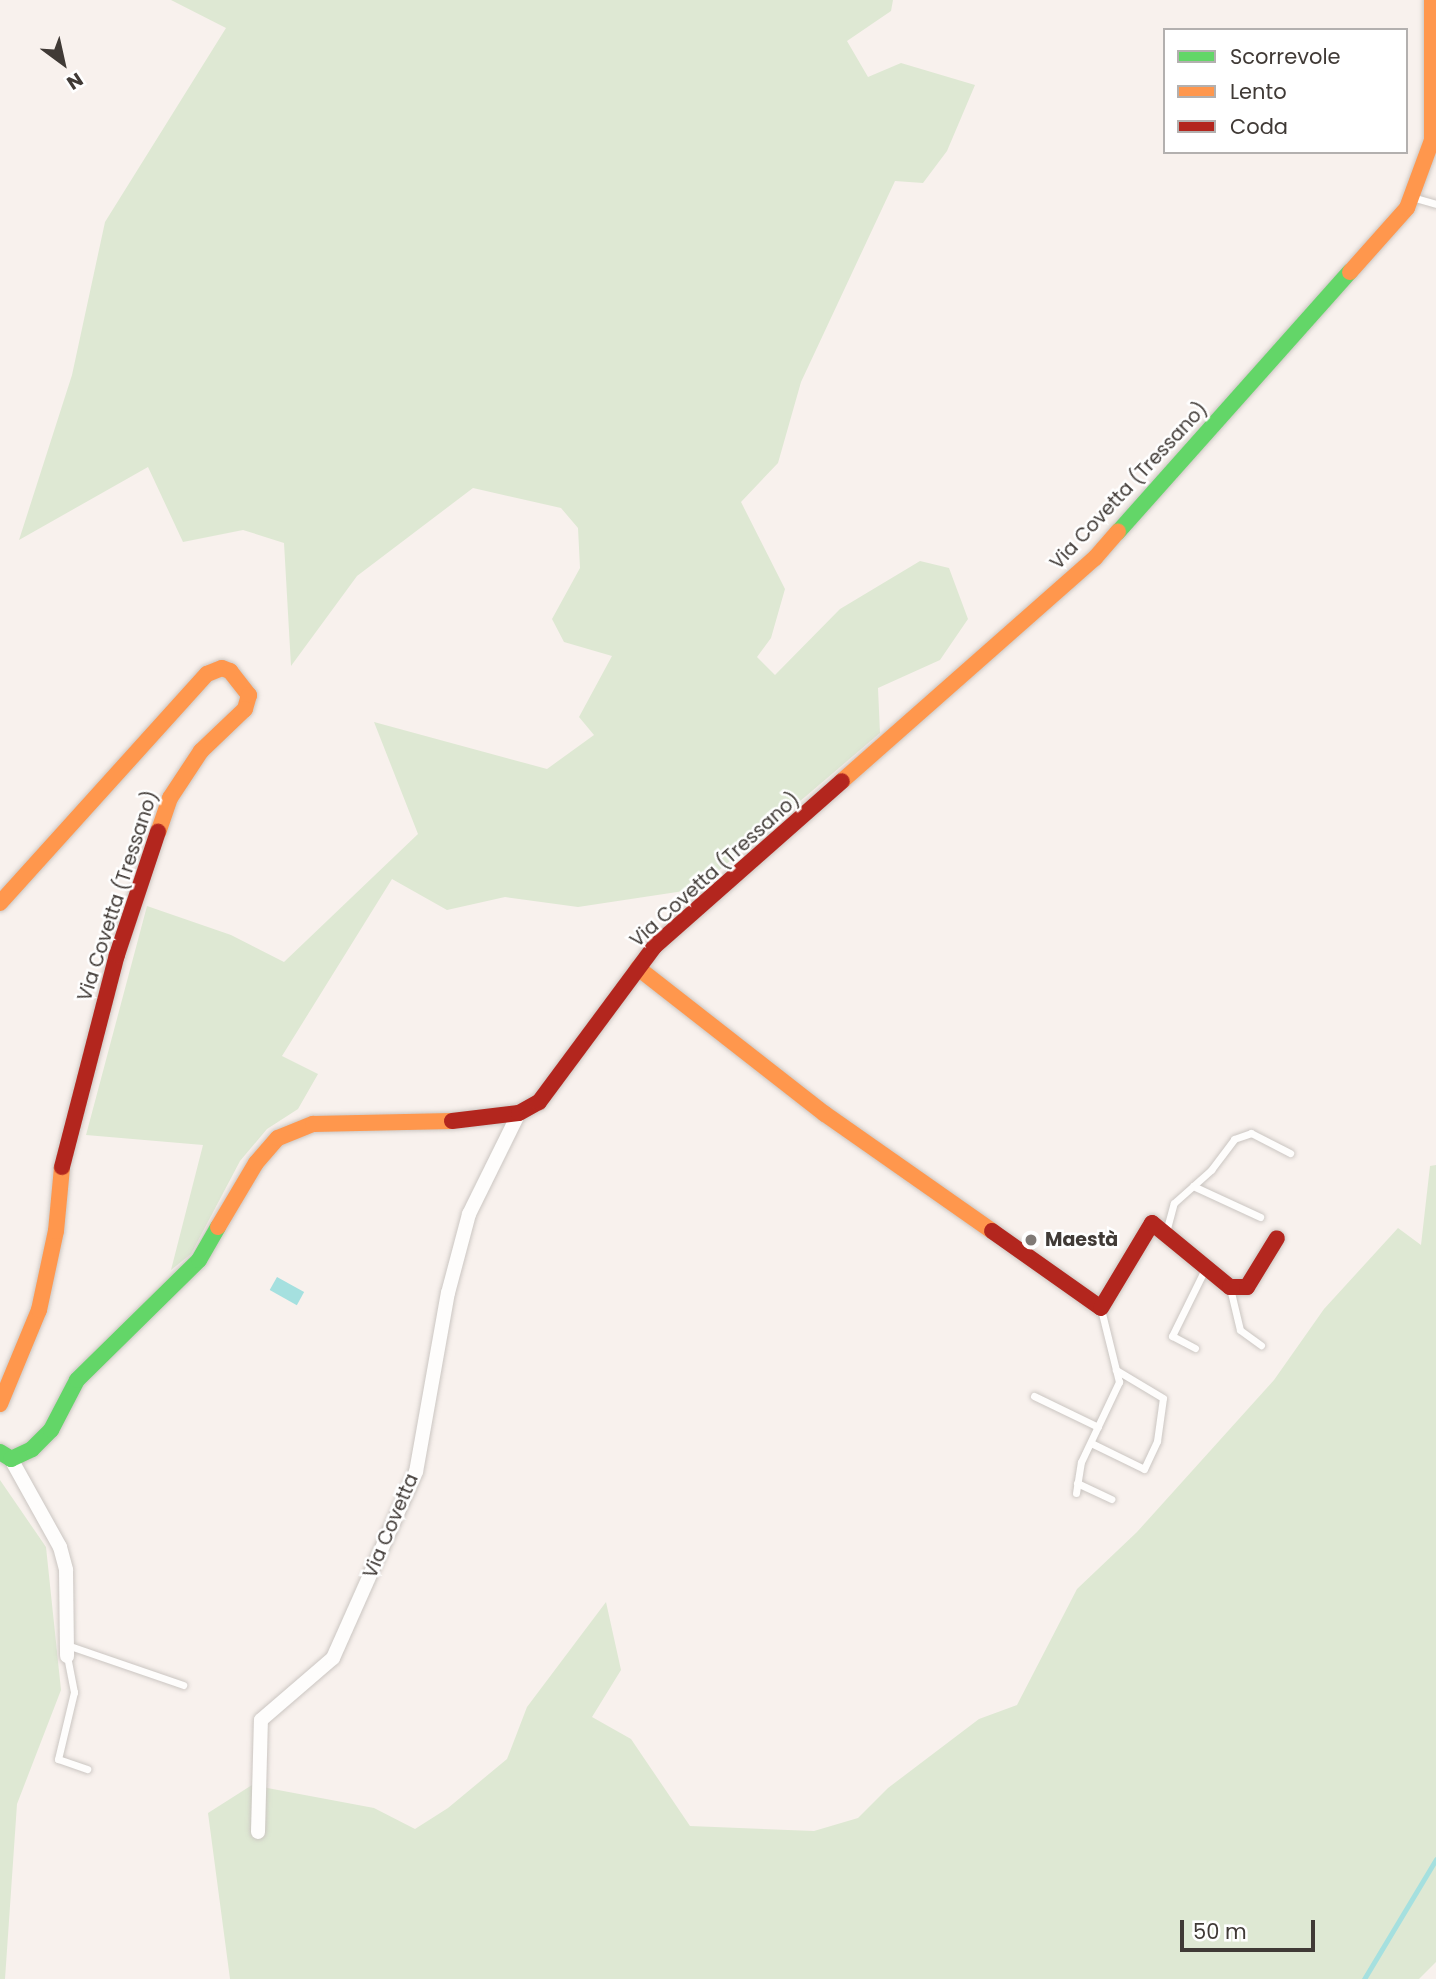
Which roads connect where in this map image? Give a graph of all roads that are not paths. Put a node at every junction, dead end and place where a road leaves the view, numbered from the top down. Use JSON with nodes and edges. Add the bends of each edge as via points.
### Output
{"nodes":[{"id":1,"x":1432,"y":0,"type":"edge"},
{"id":2,"x":1412,"y":197,"type":"junction"},
{"id":3,"x":1436,"y":204,"type":"edge"},
{"id":4,"x":0,"y":903,"type":"edge"},
{"id":5,"x":638,"y":968,"type":"junction"},
{"id":6,"x":519,"y":1113,"type":"junction"},
{"id":7,"x":1290,"y":1153,"type":"dead end"},
{"id":8,"x":1193,"y":1185,"type":"junction"},
{"id":9,"x":1260,"y":1217,"type":"dead end"},
{"id":10,"x":1166,"y":1232,"type":"junction"},
{"id":11,"x":1277,"y":1238,"type":"dead end"},
{"id":12,"x":1206,"y":1266,"type":"junction"},
{"id":13,"x":1230,"y":1287,"type":"junction"},
{"id":14,"x":1101,"y":1308,"type":"junction"},
{"id":15,"x":1261,"y":1345,"type":"dead end"},
{"id":16,"x":1195,"y":1348,"type":"dead end"},
{"id":17,"x":1116,"y":1370,"type":"junction"},
{"id":18,"x":1034,"y":1396,"type":"dead end"},
{"id":19,"x":0,"y":1404,"type":"edge"},
{"id":20,"x":1098,"y":1427,"type":"junction"},
{"id":21,"x":1091,"y":1443,"type":"junction"},
{"id":22,"x":5,"y":1456,"type":"edge"},
{"id":23,"x":1077,"y":1483,"type":"junction"},
{"id":24,"x":1076,"y":1493,"type":"dead end"},
{"id":25,"x":1112,"y":1499,"type":"dead end"},
{"id":26,"x":67,"y":1650,"type":"junction"},
{"id":27,"x":183,"y":1685,"type":"dead end"},
{"id":28,"x":87,"y":1769,"type":"dead end"},
{"id":29,"x":258,"y":1832,"type":"dead end"}],
"edges":[{"from":1,"to":2,"type":"street","name":"Via Covetta (Tressano)","via":[[1432,140]]},
{"from":2,"to":3,"type":"lane"},
{"from":2,"to":5,"type":"street","name":"Via Covetta (Tressano)","via":[[1407,208],[1095,558],[655,946]]},
{"from":4,"to":19,"type":"street","name":"Via Covetta (Tressano)","via":[[208,674],[222,668],[245,685],[249,695],[245,709],[201,751],[165,811],[117,955],[79,1091],[64,1152],[56,1231],[39,1310]]},
{"from":5,"to":6,"type":"street","name":"Via Covetta (Tressano)","via":[[552,1088]]},
{"from":5,"to":14,"type":"street","name":"Via Covetta (Tressano)","via":[[825,1114]]},
{"from":6,"to":22,"type":"street","name":"Via Covetta (Tressano)","via":[[476,1120],[313,1124],[278,1138],[256,1163],[199,1260],[77,1380],[51,1430],[32,1449]]},
{"from":6,"to":29,"type":"street","name":"Via Covetta","via":[[469,1214],[448,1293],[416,1472],[333,1657],[261,1720]]},
{"from":7,"to":8,"type":"lane","via":[[1251,1133],[1234,1139]]},
{"from":8,"to":9,"type":"lane"},
{"from":8,"to":10,"type":"lane","via":[[1174,1203]]},
{"from":10,"to":12,"type":"street"},
{"from":10,"to":14,"type":"street","via":[[1152,1223]]},
{"from":11,"to":13,"type":"street","via":[[1247,1287]]},
{"from":12,"to":13,"type":"street"},
{"from":12,"to":16,"type":"lane","via":[[1172,1336]]},
{"from":13,"to":15,"type":"lane","via":[[1240,1330]]},
{"from":14,"to":17,"type":"lane"},
{"from":17,"to":20,"type":"lane","via":[[1119,1382]]},
{"from":17,"to":21,"type":"lane","via":[[1163,1398],[1157,1441],[1144,1469]]},
{"from":18,"to":20,"type":"lane"},
{"from":20,"to":21,"type":"lane"},
{"from":21,"to":23,"type":"lane"},
{"from":22,"to":26,"type":"street","via":[[60,1547],[66,1570]]},
{"from":23,"to":24,"type":"lane"},
{"from":23,"to":25,"type":"lane"},
{"from":26,"to":27,"type":"lane"},
{"from":26,"to":28,"type":"lane","via":[[74,1692],[58,1759]]}]}
